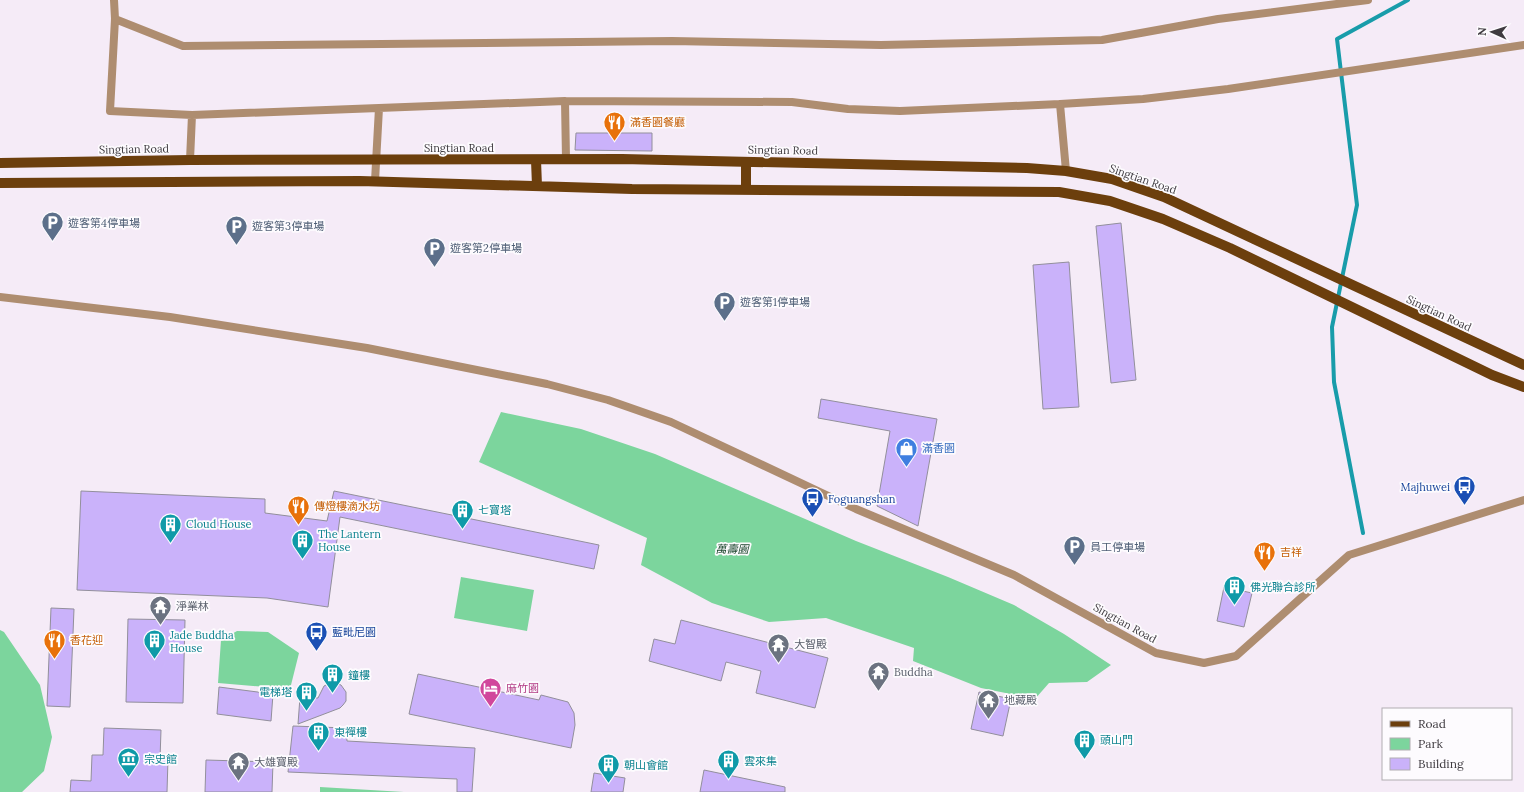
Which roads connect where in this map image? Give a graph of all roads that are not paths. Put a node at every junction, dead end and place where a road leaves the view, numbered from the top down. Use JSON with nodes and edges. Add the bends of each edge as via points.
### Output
{"nodes":[{"id":1,"x":114,"y":0,"type":"edge"},
{"id":2,"x":1368,"y":0,"type":"edge"},
{"id":3,"x":115,"y":19,"type":"junction"},
{"id":4,"x":1524,"y":45,"type":"edge"},
{"id":5,"x":565,"y":101,"type":"junction"},
{"id":6,"x":1060,"y":104,"type":"junction"},
{"id":7,"x":379,"y":108,"type":"junction"},
{"id":8,"x":192,"y":115,"type":"junction"},
{"id":9,"x":566,"y":159,"type":"junction"},
{"id":10,"x":190,"y":160,"type":"junction"},
{"id":11,"x":536,"y":160,"type":"junction"},
{"id":12,"x":376,"y":161,"type":"junction"},
{"id":13,"x":746,"y":162,"type":"junction"},
{"id":14,"x":0,"y":163,"type":"edge"},
{"id":15,"x":1066,"y":171,"type":"junction"},
{"id":16,"x":375,"y":181,"type":"junction"},
{"id":17,"x":0,"y":182,"type":"edge"},
{"id":18,"x":538,"y":186,"type":"junction"},
{"id":19,"x":746,"y":190,"type":"junction"},
{"id":20,"x":0,"y":298,"type":"edge"},
{"id":21,"x":1524,"y":365,"type":"edge"},
{"id":22,"x":1524,"y":387,"type":"edge"},
{"id":23,"x":1524,"y":500,"type":"edge"}],
"edges":[{"from":1,"to":3,"type":"street"},
{"from":2,"to":3,"type":"street","via":[[1218,19],[1102,40],[881,45],[672,41],[183,46]]},
{"from":3,"to":8,"type":"street","via":[[110,111]]},
{"from":4,"to":6,"type":"street","via":[[1220,90],[1143,99]]},
{"from":5,"to":6,"type":"street","via":[[792,102],[848,109],[900,111]]},
{"from":5,"to":7,"type":"street"},
{"from":5,"to":9,"type":"street"},
{"from":6,"to":15,"type":"street"},
{"from":7,"to":8,"type":"street"},
{"from":7,"to":12,"type":"street"},
{"from":8,"to":10,"type":"street"},
{"from":9,"to":11,"type":"main road","name":"Singtian Road"},
{"from":9,"to":13,"type":"main road","name":"Singtian Road"},
{"from":10,"to":12,"type":"main road","name":"Singtian Road"},
{"from":10,"to":14,"type":"main road","name":"Singtian Road"},
{"from":11,"to":12,"type":"main road","name":"Singtian Road"},
{"from":11,"to":18,"type":"main road"},
{"from":12,"to":16,"type":"street"},
{"from":13,"to":15,"type":"main road","name":"Singtian Road"},
{"from":13,"to":19,"type":"main road"},
{"from":15,"to":21,"type":"main road","name":"Singtian Road","via":[[1112,179],[1164,197]]},
{"from":16,"to":17,"type":"main road"},
{"from":16,"to":18,"type":"main road"},
{"from":18,"to":19,"type":"main road"},
{"from":19,"to":22,"type":"main road","via":[[1059,192],[1110,201],[1163,219],[1230,248],[1492,376]]},
{"from":20,"to":23,"type":"street","name":"Singtian Road","via":[[170,317],[343,344],[548,384],[608,400],[672,422],[856,509],[1014,576],[1156,654],[1204,663],[1236,656],[1349,555]]}]}
